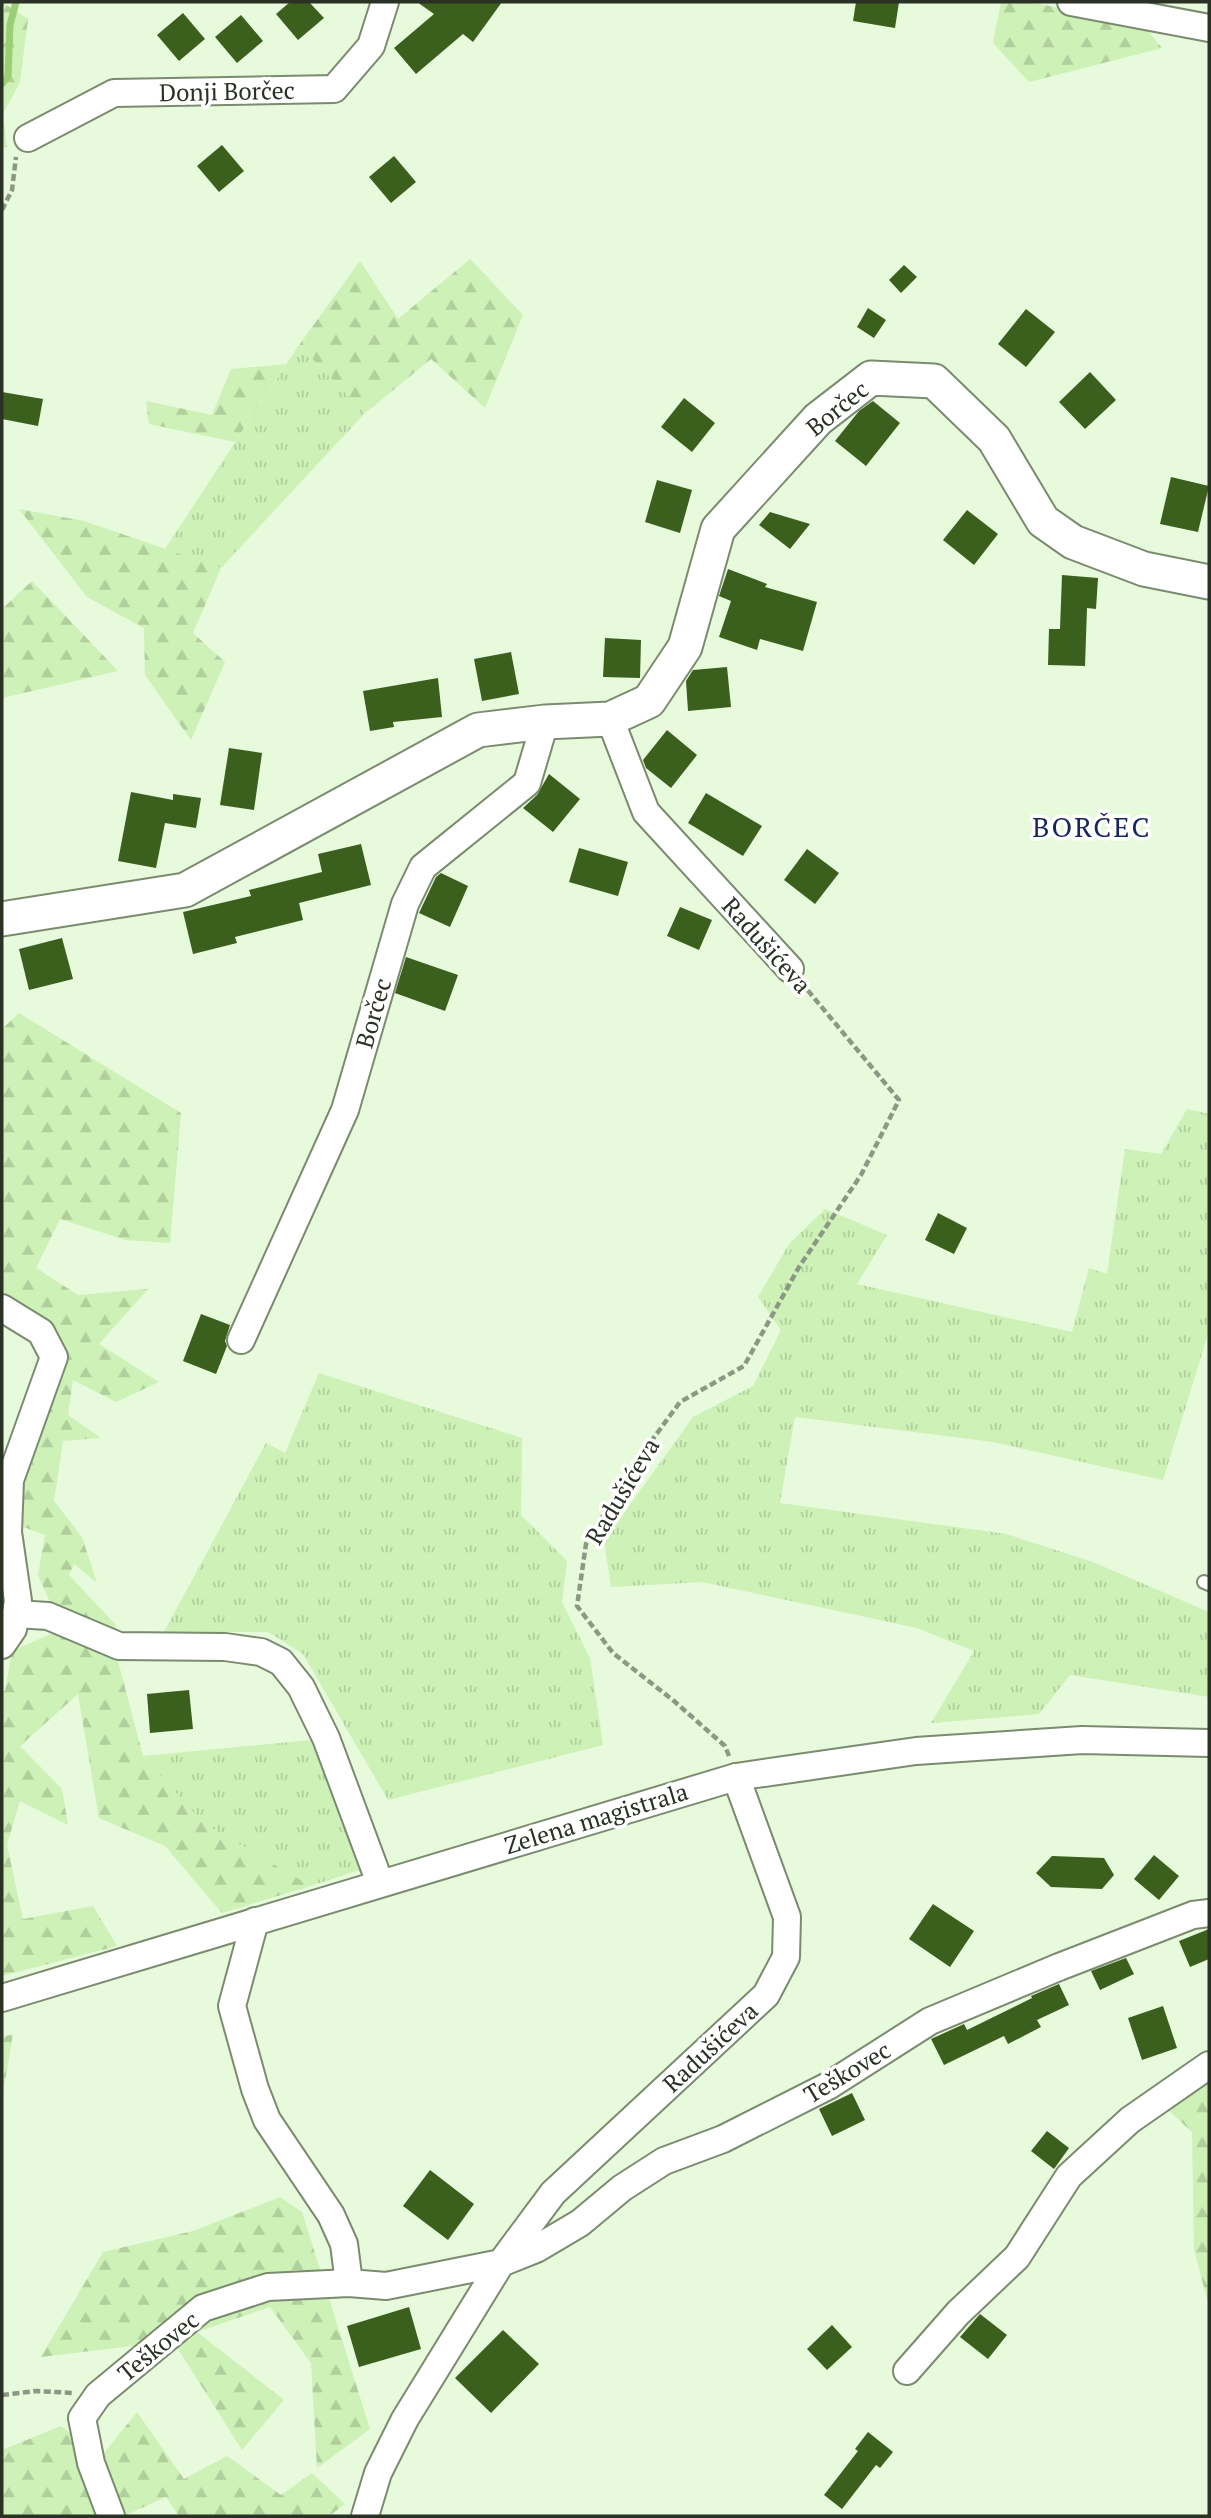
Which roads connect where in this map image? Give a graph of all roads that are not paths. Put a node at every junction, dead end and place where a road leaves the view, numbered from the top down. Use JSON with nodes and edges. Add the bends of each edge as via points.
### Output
{"nodes":[{"id":1,"x":385,"y":2,"type":"edge"},
{"id":2,"x":1071,"y":2,"type":"edge"},
{"id":3,"x":1209,"y":27,"type":"edge"},
{"id":4,"x":27,"y":138,"type":"road end"},
{"id":5,"x":1209,"y":582,"type":"edge"},
{"id":6,"x":610,"y":719,"type":"junction"},
{"id":7,"x":545,"y":722,"type":"junction"},
{"id":8,"x":2,"y":919,"type":"edge"},
{"id":9,"x":790,"y":969,"type":"road end"},
{"id":10,"x":2,"y":1308,"type":"edge"},
{"id":11,"x":241,"y":1340,"type":"dead end"},
{"id":12,"x":16,"y":1614,"type":"junction"},
{"id":13,"x":2,"y":1645,"type":"edge"},
{"id":14,"x":1209,"y":1743,"type":"edge"},
{"id":15,"x":736,"y":1777,"type":"junction"},
{"id":16,"x":380,"y":1883,"type":"junction"},
{"id":17,"x":1209,"y":1913,"type":"edge"},
{"id":18,"x":255,"y":1921,"type":"junction"},
{"id":19,"x":2,"y":1998,"type":"edge"},
{"id":20,"x":1209,"y":2065,"type":"edge"},
{"id":21,"x":501,"y":2263,"type":"junction"},
{"id":22,"x":349,"y":2283,"type":"junction"},
{"id":23,"x":907,"y":2371,"type":"dead end"},
{"id":24,"x":111,"y":2516,"type":"edge"},
{"id":25,"x":365,"y":2516,"type":"edge"}],
"edges":[{"from":1,"to":4,"type":"street","name":"Donji Borčec","via":[[371,46],[334,89],[114,93]]},
{"from":2,"to":3,"type":"street"},
{"from":5,"to":6,"type":"street","name":"Borčec","via":[[1144,569],[1073,542],[1043,521],[994,439],[934,381],[871,378],[818,419],[718,529],[685,647],[649,701]]},
{"from":6,"to":7,"type":"street","name":"Borčec"},
{"from":6,"to":9,"type":"street","name":"Radušićeva","via":[[646,812]]},
{"from":7,"to":8,"type":"street","name":"Borčec","via":[[478,730],[185,890]]},
{"from":7,"to":11,"type":"street","name":"Borčec","via":[[527,783],[423,867],[405,904],[345,1110]]},
{"from":10,"to":12,"type":"street","via":[[41,1332],[54,1357],[10,1480],[8,1532]]},
{"from":12,"to":13,"type":"street"},
{"from":12,"to":16,"type":"street","via":[[48,1616],[119,1646],[225,1647],[261,1652],[281,1662],[301,1687],[326,1738]]},
{"from":14,"to":15,"type":"street","name":"Zelena magistrala","via":[[1082,1740],[930,1750]]},
{"from":15,"to":16,"type":"street","name":"Zelena magistrala"},
{"from":15,"to":21,"type":"street","name":"Radušićeva","via":[[787,1917],[786,1957],[766,1995],[553,2193]]},
{"from":16,"to":18,"type":"street","name":"Zelena magistrala"},
{"from":17,"to":21,"type":"street","name":"Teškovec","via":[[1193,1914],[930,2021],[828,2086],[723,2139],[664,2161],[580,2223]]},
{"from":18,"to":19,"type":"street","name":"Zelena magistrala"},
{"from":18,"to":22,"type":"street","via":[[232,2006],[267,2120],[331,2215],[344,2244]]},
{"from":20,"to":23,"type":"street","via":[[1130,2120],[1069,2176],[1017,2256]]},
{"from":21,"to":22,"type":"street","name":"Teškovec","via":[[386,2286]]},
{"from":21,"to":25,"type":"street","via":[[405,2419],[378,2473]]},
{"from":22,"to":24,"type":"street","name":"Teškovec","via":[[268,2287],[203,2308],[98,2395],[82,2418],[91,2463]]}]}
